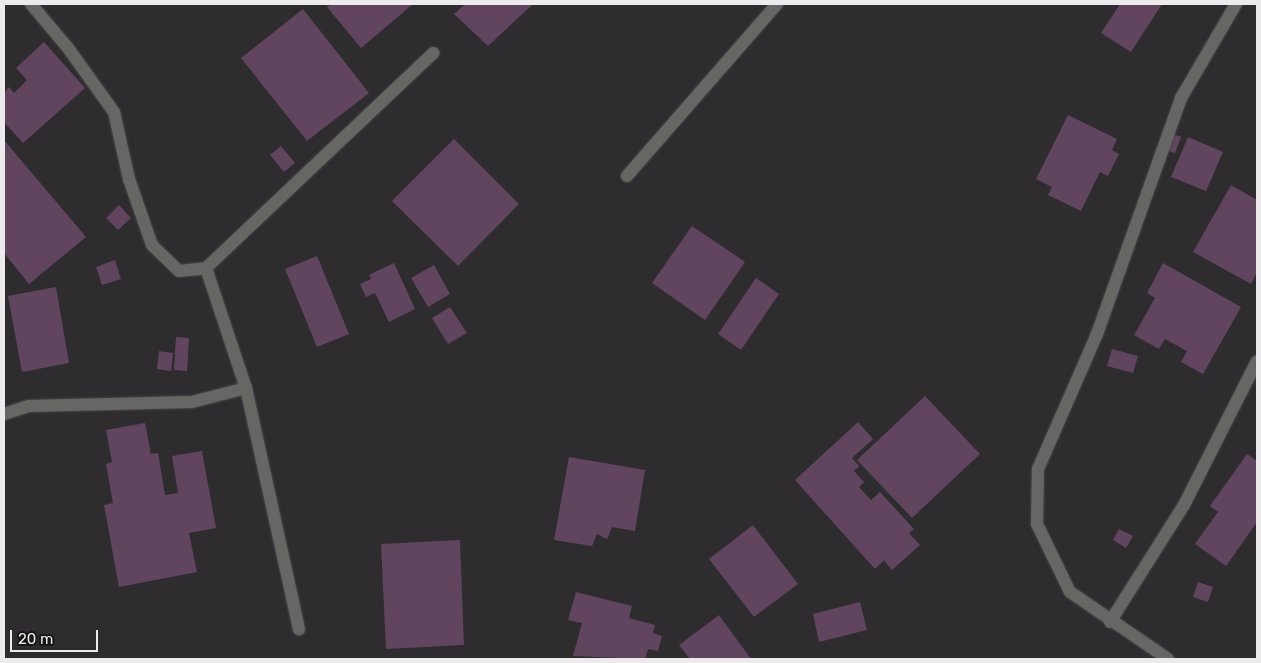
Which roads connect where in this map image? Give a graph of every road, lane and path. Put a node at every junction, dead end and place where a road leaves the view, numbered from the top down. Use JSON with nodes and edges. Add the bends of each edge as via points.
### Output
{"nodes":[{"id":1,"x":31,"y":4,"type":"edge"},
{"id":2,"x":777,"y":4,"type":"edge"},
{"id":3,"x":1236,"y":4,"type":"edge"},
{"id":4,"x":433,"y":53,"type":"dead end"},
{"id":5,"x":627,"y":176,"type":"dead end"},
{"id":6,"x":206,"y":268,"type":"junction"},
{"id":7,"x":1257,"y":362,"type":"edge"},
{"id":8,"x":246,"y":388,"type":"junction"},
{"id":9,"x":4,"y":414,"type":"edge"},
{"id":10,"x":1110,"y":622,"type":"junction"},
{"id":11,"x":298,"y":629,"type":"dead end"},
{"id":12,"x":1168,"y":659,"type":"edge"}],
"edges":[{"from":1,"to":6,"type":"street","via":[[68,48],[114,112],[129,179],[152,245],[179,271]]},
{"from":2,"to":5,"type":"street"},
{"from":3,"to":10,"type":"street","via":[[1181,98],[1097,334],[1038,470],[1037,524],[1041,533],[1070,592]]},
{"from":4,"to":6,"type":"street"},
{"from":6,"to":8,"type":"street"},
{"from":7,"to":10,"type":"street","via":[[1184,505]]},
{"from":8,"to":9,"type":"street","via":[[192,402],[29,406]]},
{"from":8,"to":11,"type":"street"},
{"from":10,"to":12,"type":"street"}]}
